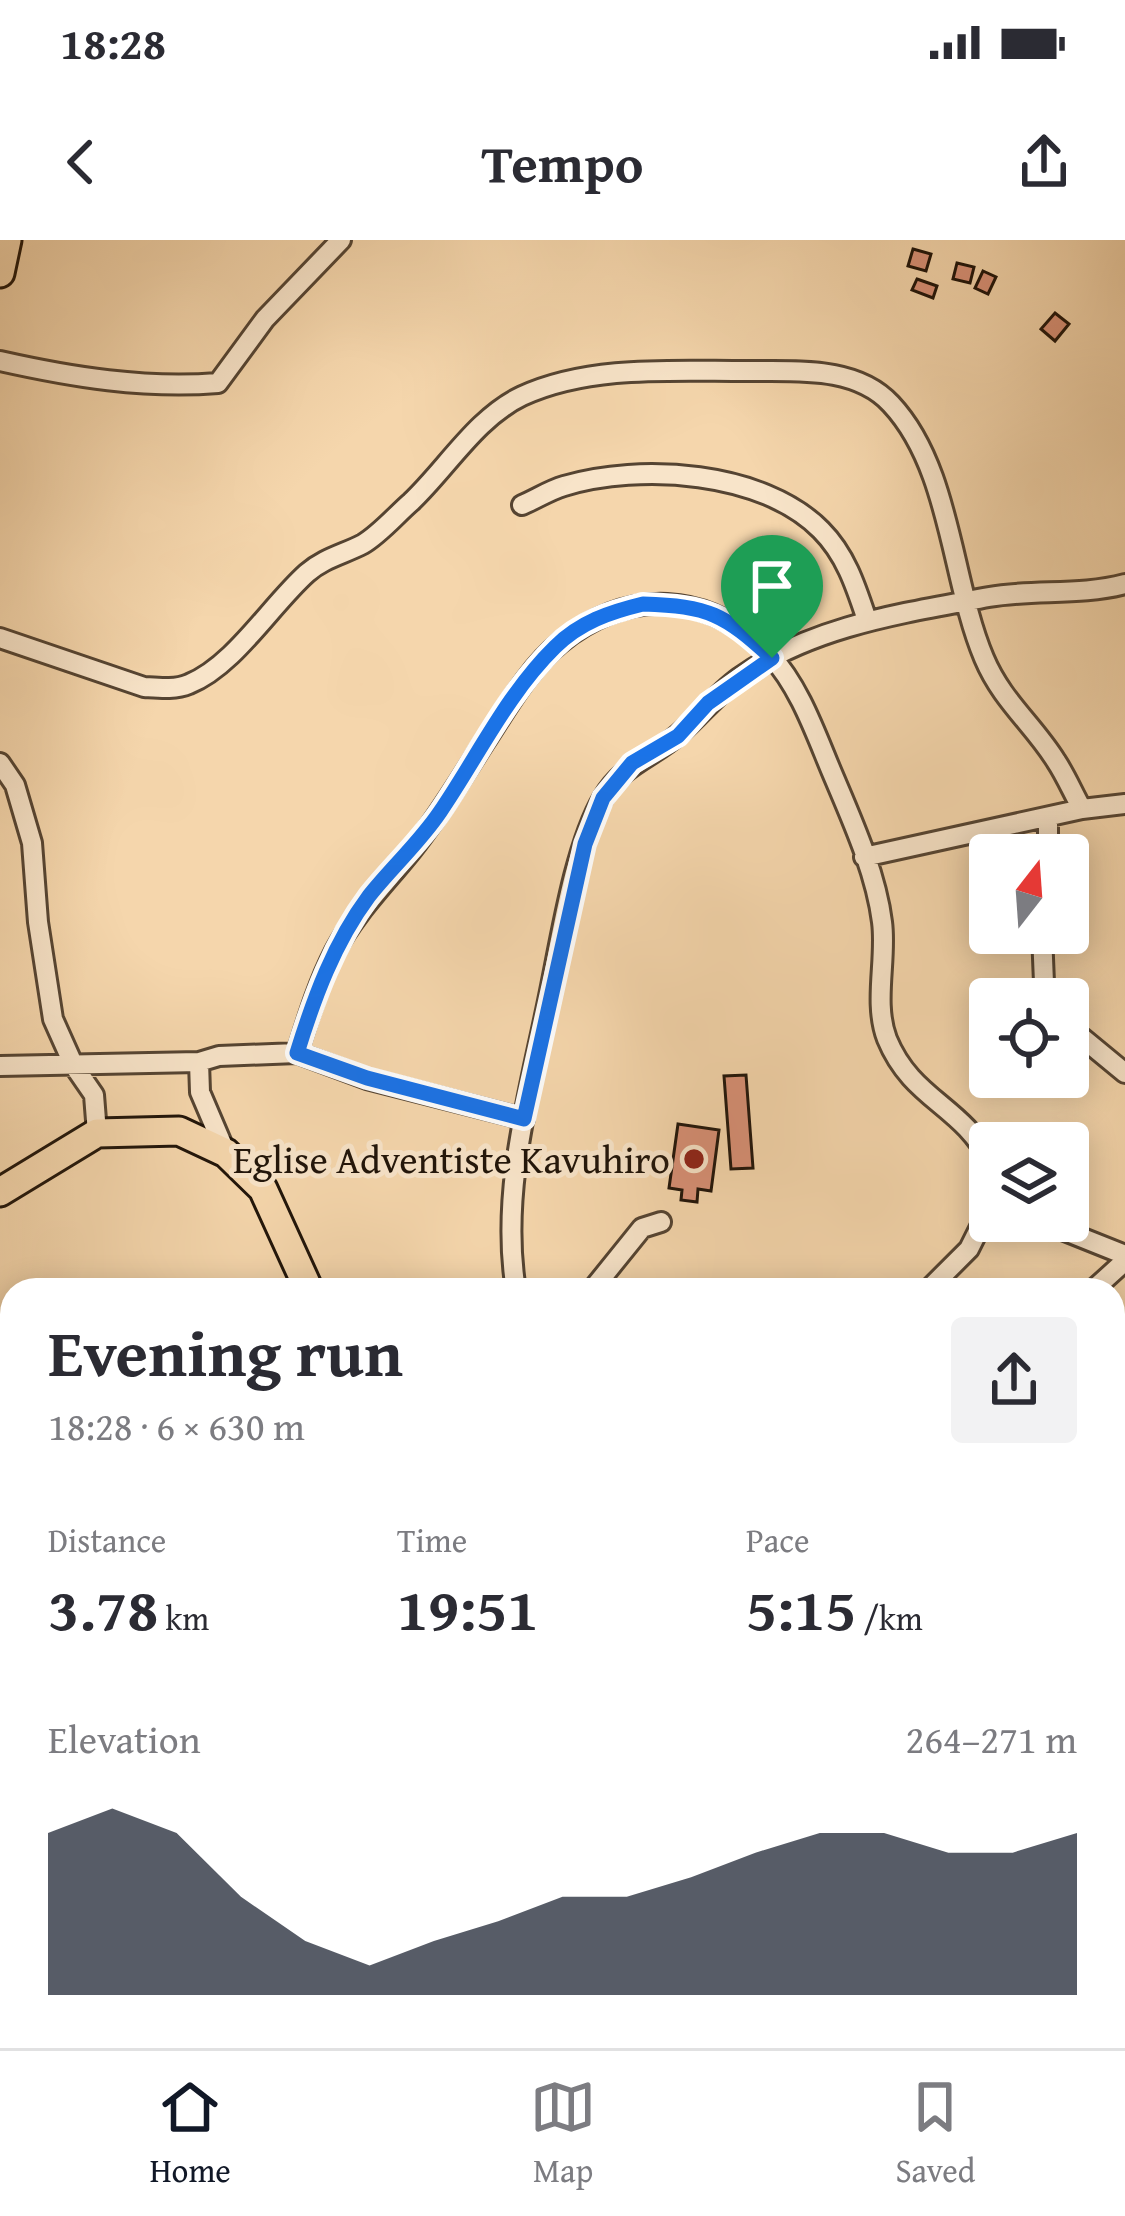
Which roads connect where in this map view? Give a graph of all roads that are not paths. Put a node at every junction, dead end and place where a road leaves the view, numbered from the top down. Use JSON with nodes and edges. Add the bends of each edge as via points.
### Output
{"nodes":[{"id":1,"x":7,"y":240,"type":"edge"},
{"id":2,"x":341,"y":240,"type":"edge"},
{"id":3,"x":0,"y":273,"type":"edge"},
{"id":4,"x":0,"y":361,"type":"edge"},
{"id":5,"x":522,"y":505,"type":"dead end"},
{"id":6,"x":1125,"y":584,"type":"edge"},
{"id":7,"x":966,"y":602,"type":"junction"},
{"id":8,"x":867,"y":620,"type":"junction"},
{"id":9,"x":0,"y":638,"type":"edge"},
{"id":10,"x":772,"y":658,"type":"junction"},
{"id":11,"x":0,"y":763,"type":"edge"},
{"id":12,"x":1125,"y":805,"type":"edge"},
{"id":13,"x":1082,"y":809,"type":"junction"},
{"id":14,"x":1048,"y":820,"type":"junction"},
{"id":15,"x":1048,"y":834,"type":"edge"},
{"id":16,"x":864,"y":857,"type":"junction"},
{"id":17,"x":1089,"y":1043,"type":"edge"},
{"id":18,"x":297,"y":1053,"type":"junction"},
{"id":19,"x":200,"y":1062,"type":"junction"},
{"id":20,"x":0,"y":1066,"type":"edge"},
{"id":21,"x":74,"y":1066,"type":"junction"},
{"id":22,"x":1125,"y":1073,"type":"edge"},
{"id":23,"x":524,"y":1119,"type":"junction"},
{"id":24,"x":969,"y":1128,"type":"edge"},
{"id":25,"x":97,"y":1133,"type":"junction"},
{"id":26,"x":226,"y":1153,"type":"junction"},
{"id":27,"x":0,"y":1192,"type":"edge"},
{"id":28,"x":661,"y":1222,"type":"dead end"},
{"id":29,"x":973,"y":1242,"type":"edge"},
{"id":30,"x":1089,"y":1242,"type":"edge"},
{"id":31,"x":1125,"y":1258,"type":"edge"},
{"id":32,"x":304,"y":1278,"type":"edge"},
{"id":33,"x":516,"y":1278,"type":"edge"},
{"id":34,"x":602,"y":1278,"type":"edge"},
{"id":35,"x":940,"y":1278,"type":"edge"}],
"edges":[{"from":1,"to":3,"type":"highway"},
{"from":2,"to":4,"type":"street","via":[[265,319],[218,383],[172,387]]},
{"from":5,"to":8,"type":"street","via":[[564,486],[673,472],[772,497],[824,532],[849,568]]},
{"from":6,"to":7,"type":"street"},
{"from":7,"to":8,"type":"street"},
{"from":7,"to":9,"type":"street","via":[[916,442],[871,387],[814,372],[633,373],[579,378],[516,399],[414,499],[363,543],[309,571],[190,684],[144,687]]},
{"from":7,"to":13,"type":"street","via":[[1001,691],[1055,758]]},
{"from":8,"to":10,"type":"street"},
{"from":10,"to":16,"type":"street","via":[[807,713]]},
{"from":10,"to":18,"type":"street","via":[[732,621],[690,605],[601,614],[556,646],[335,951]]},
{"from":10,"to":23,"type":"street","via":[[632,763],[603,798],[585,844]]},
{"from":11,"to":21,"type":"street","via":[[32,843],[53,1019]]},
{"from":12,"to":13,"type":"street"},
{"from":13,"to":14,"type":"street"},
{"from":14,"to":15,"type":"street"},
{"from":14,"to":16,"type":"street"},
{"from":16,"to":24,"type":"street","via":[[882,922],[885,1035],[906,1076]]},
{"from":17,"to":22,"type":"street"},
{"from":18,"to":19,"type":"street"},
{"from":18,"to":23,"type":"street"},
{"from":19,"to":21,"type":"street"},
{"from":19,"to":26,"type":"street","via":[[200,1093]]},
{"from":20,"to":21,"type":"street"},
{"from":21,"to":25,"type":"street","via":[[94,1095]]},
{"from":23,"to":33,"type":"street","via":[[512,1192]]},
{"from":25,"to":26,"type":"highway","via":[[179,1131]]},
{"from":25,"to":27,"type":"highway"},
{"from":26,"to":32,"type":"highway","via":[[263,1189]]},
{"from":28,"to":34,"type":"street","via":[[642,1228]]},
{"from":29,"to":35,"type":"street"},
{"from":30,"to":31,"type":"street"}]}
